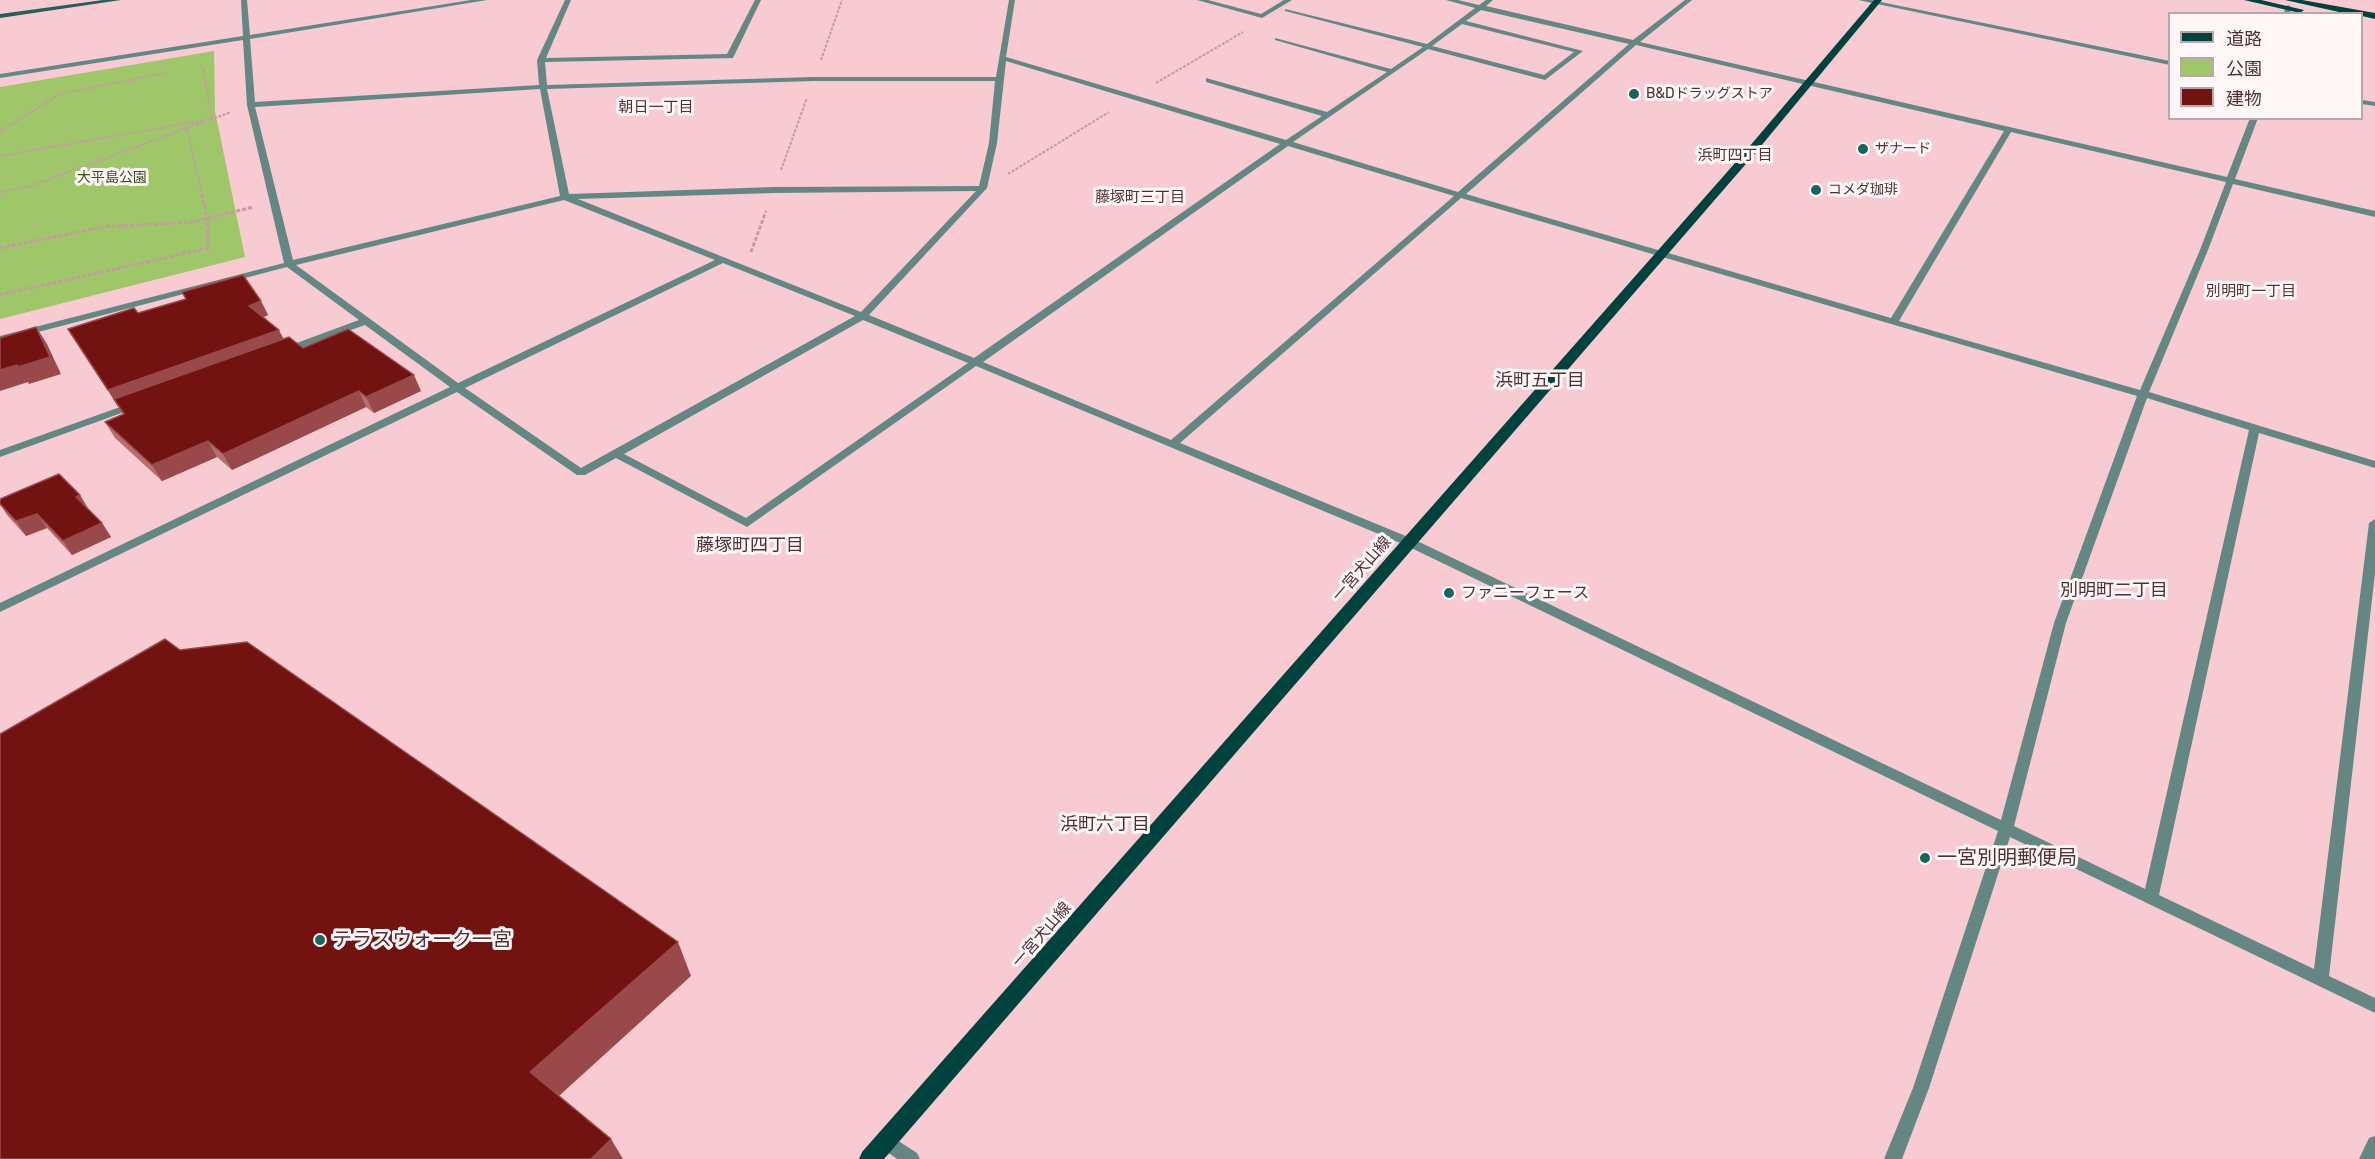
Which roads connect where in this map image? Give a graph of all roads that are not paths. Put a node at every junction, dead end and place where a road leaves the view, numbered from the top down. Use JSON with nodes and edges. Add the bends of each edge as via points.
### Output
{"nodes":[{"id":1,"x":118,"y":0,"type":"edge"},
{"id":2,"x":244,"y":0,"type":"edge"},
{"id":3,"x":484,"y":0,"type":"edge"},
{"id":4,"x":568,"y":0,"type":"edge"},
{"id":5,"x":758,"y":0,"type":"edge"},
{"id":6,"x":1012,"y":0,"type":"edge"},
{"id":7,"x":1200,"y":0,"type":"edge"},
{"id":8,"x":1289,"y":0,"type":"edge"},
{"id":9,"x":1449,"y":0,"type":"edge"},
{"id":10,"x":1491,"y":0,"type":"edge"},
{"id":11,"x":1689,"y":0,"type":"edge"},
{"id":12,"x":2248,"y":0,"type":"edge"},
{"id":13,"x":1872,"y":1,"type":"edge"},
{"id":14,"x":1480,"y":7,"type":"junction"},
{"id":15,"x":2288,"y":7,"type":"edge"},
{"id":16,"x":1287,"y":10,"type":"dead end"},
{"id":17,"x":2312,"y":12,"type":"edge"},
{"id":18,"x":2336,"y":12,"type":"edge"},
{"id":19,"x":0,"y":16,"type":"edge"},
{"id":20,"x":1460,"y":22,"type":"junction"},
{"id":21,"x":245,"y":37,"type":"junction"},
{"id":22,"x":1277,"y":39,"type":"dead end"},
{"id":23,"x":1634,"y":43,"type":"junction"},
{"id":24,"x":1427,"y":46,"type":"junction"},
{"id":25,"x":1003,"y":58,"type":"junction"},
{"id":26,"x":541,"y":60,"type":"junction"},
{"id":27,"x":2168,"y":63,"type":"edge"},
{"id":28,"x":1392,"y":71,"type":"junction"},
{"id":29,"x":0,"y":76,"type":"edge"},
{"id":30,"x":999,"y":79,"type":"junction"},
{"id":31,"x":1209,"y":80,"type":"dead end"},
{"id":32,"x":1809,"y":84,"type":"junction"},
{"id":33,"x":543,"y":87,"type":"junction"},
{"id":34,"x":251,"y":105,"type":"junction"},
{"id":35,"x":1328,"y":115,"type":"junction"},
{"id":36,"x":2253,"y":120,"type":"edge"},
{"id":37,"x":2008,"y":129,"type":"junction"},
{"id":38,"x":1287,"y":142,"type":"junction"},
{"id":39,"x":2232,"y":181,"type":"junction"},
{"id":40,"x":983,"y":188,"type":"junction"},
{"id":41,"x":1460,"y":193,"type":"junction"},
{"id":42,"x":566,"y":197,"type":"junction"},
{"id":43,"x":2375,"y":214,"type":"edge"},
{"id":44,"x":1661,"y":255,"type":"junction"},
{"id":45,"x":723,"y":260,"type":"junction"},
{"id":46,"x":290,"y":264,"type":"junction"},
{"id":47,"x":863,"y":316,"type":"junction"},
{"id":48,"x":366,"y":321,"type":"junction"},
{"id":49,"x":1893,"y":322,"type":"junction"},
{"id":50,"x":0,"y":339,"type":"edge"},
{"id":51,"x":277,"y":353,"type":"edge"},
{"id":52,"x":975,"y":364,"type":"junction"},
{"id":53,"x":458,"y":388,"type":"junction"},
{"id":54,"x":2142,"y":394,"type":"junction"},
{"id":55,"x":144,"y":401,"type":"edge"},
{"id":56,"x":2255,"y":429,"type":"junction"},
{"id":57,"x":1173,"y":444,"type":"junction"},
{"id":58,"x":0,"y":454,"type":"edge"},
{"id":59,"x":616,"y":454,"type":"junction"},
{"id":60,"x":2375,"y":465,"type":"edge"},
{"id":61,"x":2375,"y":523,"type":"edge"},
{"id":62,"x":1409,"y":542,"type":"junction"},
{"id":63,"x":2371,"y":584,"type":"edge"},
{"id":64,"x":0,"y":608,"type":"edge"},
{"id":65,"x":2006,"y":828,"type":"junction"},
{"id":66,"x":2151,"y":897,"type":"junction"},
{"id":67,"x":2321,"y":979,"type":"junction"},
{"id":68,"x":2375,"y":1006,"type":"edge"},
{"id":69,"x":886,"y":1141,"type":"junction"},
{"id":70,"x":2375,"y":1144,"type":"edge"},
{"id":71,"x":870,"y":1159,"type":"edge"},
{"id":72,"x":911,"y":1159,"type":"edge"},
{"id":73,"x":1893,"y":1159,"type":"edge"},
{"id":74,"x":2368,"y":1159,"type":"edge"}],
"edges":[{"from":1,"to":19,"type":"main road"},
{"from":2,"to":21,"type":"street"},
{"from":3,"to":21,"type":"street"},
{"from":4,"to":26,"type":"street"},
{"from":5,"to":26,"type":"street","via":[[730,56]]},
{"from":6,"to":25,"type":"street"},
{"from":7,"to":8,"type":"street","via":[[1262,16]]},
{"from":9,"to":14,"type":"street"},
{"from":10,"to":14,"type":"street"},
{"from":11,"to":23,"type":"street"},
{"from":12,"to":15,"type":"main road"},
{"from":13,"to":27,"type":"street"},
{"from":13,"to":32,"type":"main road","name":"一宮犬山線"},
{"from":14,"to":20,"type":"street"},
{"from":14,"to":23,"type":"street"},
{"from":15,"to":17,"type":"main road"},
{"from":15,"to":18,"type":"main road"},
{"from":16,"to":24,"type":"street"},
{"from":20,"to":24,"type":"street"},
{"from":20,"to":24,"type":"street","via":[[1579,51],[1545,78]]},
{"from":21,"to":29,"type":"street"},
{"from":21,"to":34,"type":"street"},
{"from":22,"to":28,"type":"street"},
{"from":23,"to":32,"type":"street"},
{"from":23,"to":41,"type":"street"},
{"from":24,"to":28,"type":"street"},
{"from":25,"to":30,"type":"street"},
{"from":25,"to":38,"type":"street"},
{"from":26,"to":33,"type":"street"},
{"from":28,"to":35,"type":"street"},
{"from":30,"to":33,"type":"street","via":[[814,79]]},
{"from":30,"to":40,"type":"street","via":[[993,143]]},
{"from":31,"to":35,"type":"street"},
{"from":32,"to":37,"type":"street"},
{"from":32,"to":44,"type":"main road","name":"一宮犬山線"},
{"from":33,"to":34,"type":"street"},
{"from":33,"to":42,"type":"street"},
{"from":34,"to":46,"type":"street"},
{"from":35,"to":38,"type":"street"},
{"from":36,"to":39,"type":"street"},
{"from":37,"to":39,"type":"street"},
{"from":37,"to":49,"type":"street"},
{"from":38,"to":41,"type":"street"},
{"from":38,"to":52,"type":"street"},
{"from":39,"to":43,"type":"street"},
{"from":39,"to":54,"type":"street"},
{"from":40,"to":42,"type":"street"},
{"from":40,"to":47,"type":"street"},
{"from":41,"to":44,"type":"street"},
{"from":41,"to":57,"type":"street"},
{"from":42,"to":45,"type":"street"},
{"from":42,"to":46,"type":"street"},
{"from":44,"to":49,"type":"street"},
{"from":44,"to":62,"type":"main road","name":"一宮犬山線"},
{"from":45,"to":47,"type":"street"},
{"from":45,"to":53,"type":"street"},
{"from":46,"to":48,"type":"street"},
{"from":46,"to":50,"type":"street"},
{"from":47,"to":52,"type":"street"},
{"from":47,"to":59,"type":"street"},
{"from":48,"to":51,"type":"street"},
{"from":48,"to":53,"type":"street"},
{"from":49,"to":54,"type":"street"},
{"from":52,"to":57,"type":"street"},
{"from":52,"to":59,"type":"street","via":[[747,523]]},
{"from":53,"to":59,"type":"street","via":[[581,473]]},
{"from":53,"to":64,"type":"street"},
{"from":54,"to":56,"type":"street"},
{"from":54,"to":65,"type":"street","via":[[2060,623]]},
{"from":55,"to":58,"type":"street"},
{"from":56,"to":60,"type":"street"},
{"from":56,"to":66,"type":"street"},
{"from":57,"to":62,"type":"street"},
{"from":61,"to":63,"type":"street"},
{"from":62,"to":65,"type":"street"},
{"from":62,"to":69,"type":"main road","name":"一宮犬山線"},
{"from":63,"to":67,"type":"street"},
{"from":65,"to":66,"type":"street"},
{"from":65,"to":73,"type":"street","via":[[1921,1088]]},
{"from":66,"to":67,"type":"street"},
{"from":67,"to":68,"type":"street"},
{"from":69,"to":71,"type":"main road","name":"一宮犬山線"},
{"from":69,"to":72,"type":"street"},
{"from":70,"to":74,"type":"street"}]}
